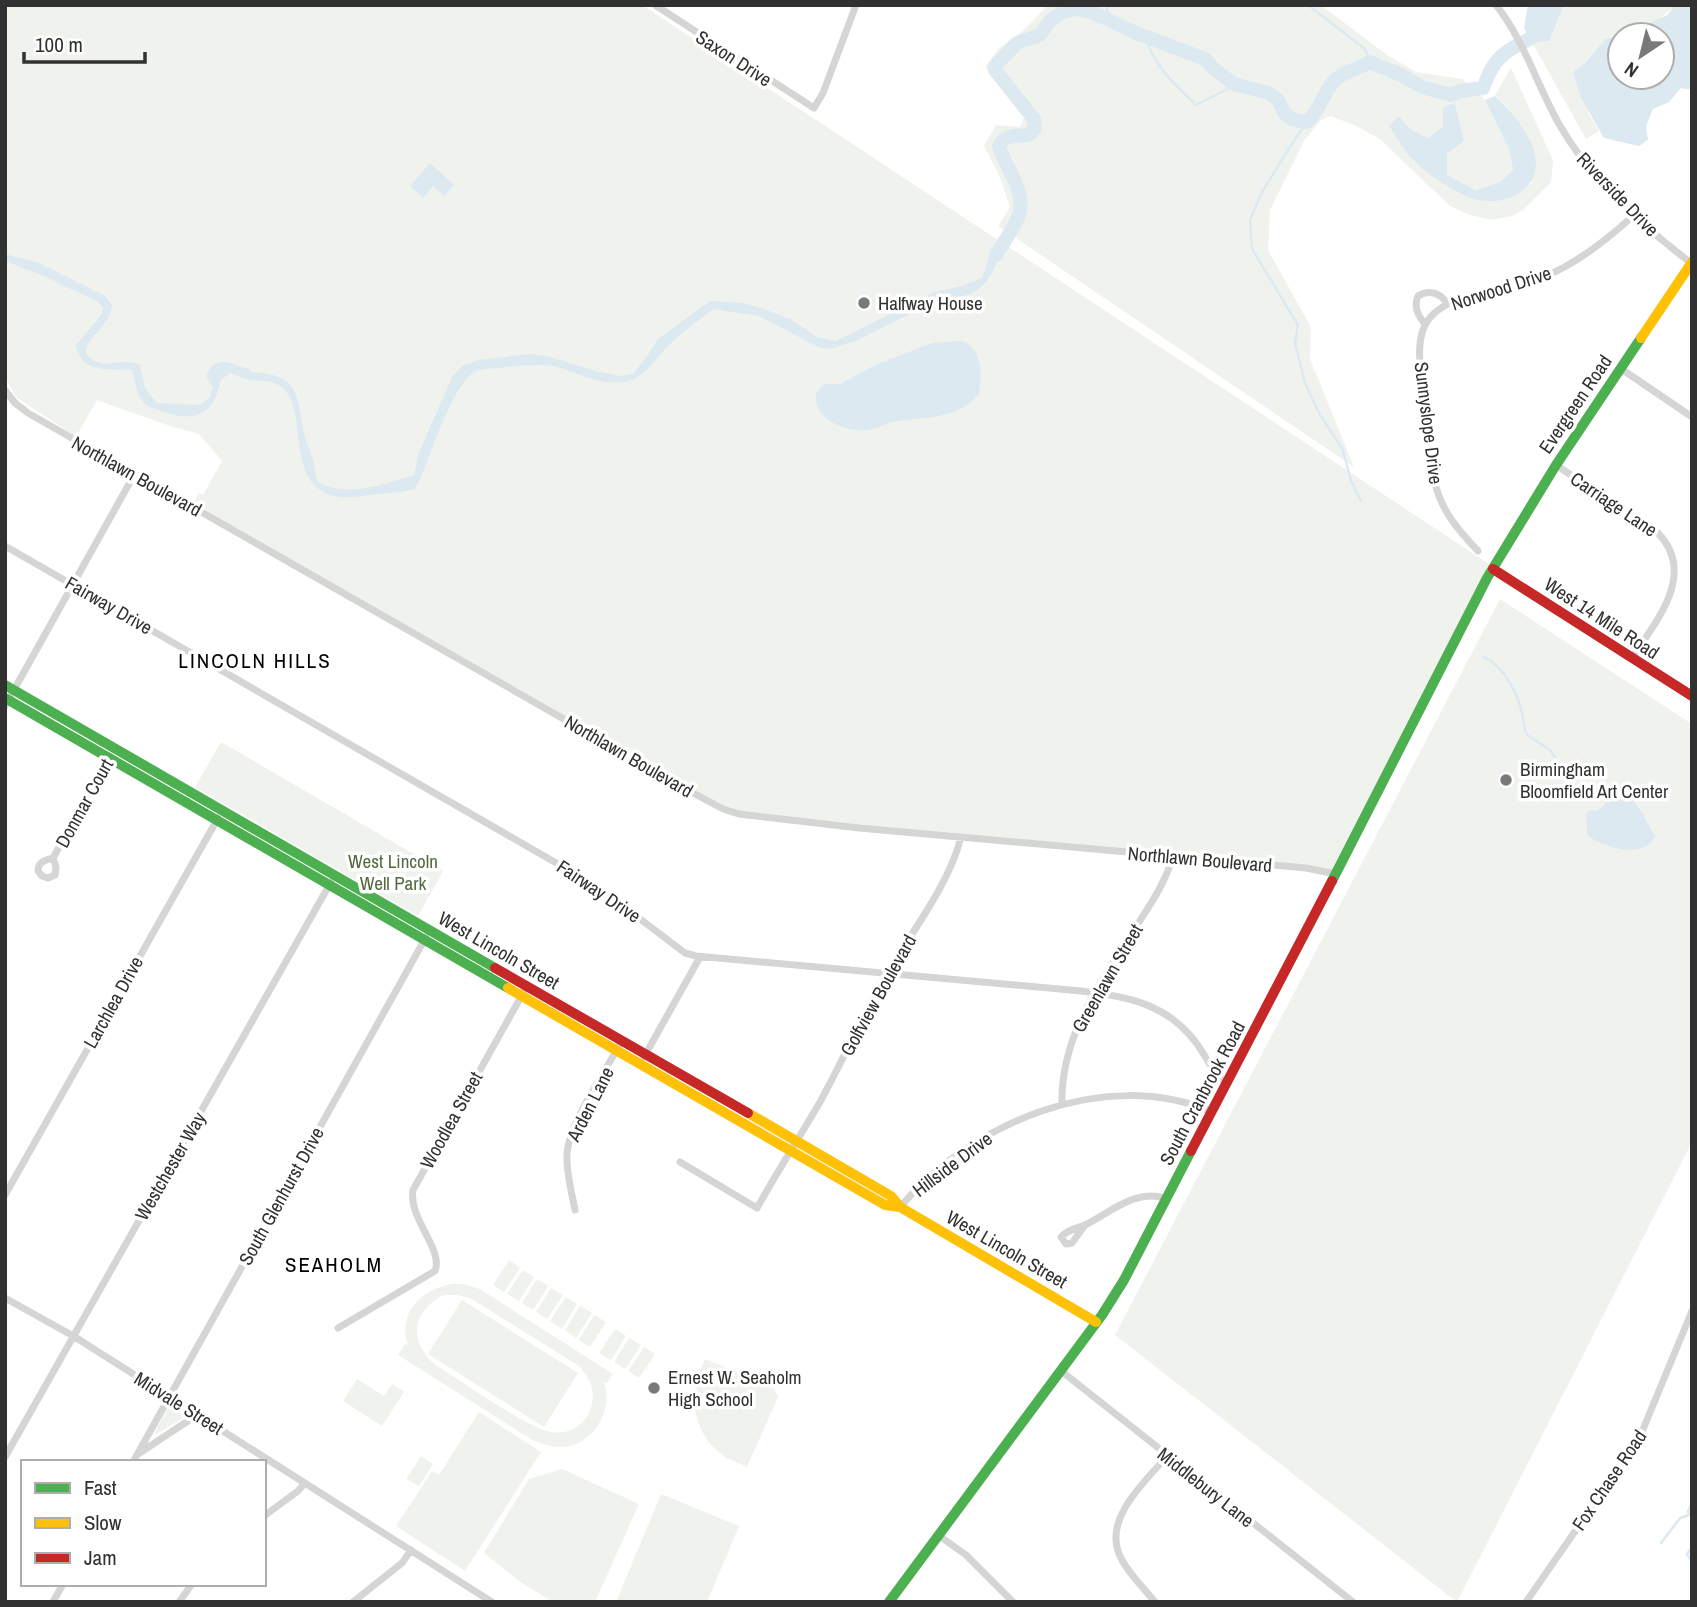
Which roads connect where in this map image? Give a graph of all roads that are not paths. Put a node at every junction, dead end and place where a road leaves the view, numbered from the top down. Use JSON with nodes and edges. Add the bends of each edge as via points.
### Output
{"nodes":[{"id":1,"x":655,"y":5,"type":"edge"},
{"id":2,"x":856,"y":5,"type":"edge"},
{"id":3,"x":1496,"y":5,"type":"edge"},
{"id":4,"x":1634,"y":215,"type":"junction"},
{"id":5,"x":1692,"y":263,"type":"edge"},
{"id":6,"x":1447,"y":303,"type":"junction"},
{"id":7,"x":1425,"y":324,"type":"junction"},
{"id":8,"x":1620,"y":368,"type":"junction"},
{"id":9,"x":5,"y":390,"type":"edge"},
{"id":10,"x":1692,"y":417,"type":"edge"},
{"id":11,"x":1556,"y":465,"type":"junction"},
{"id":12,"x":134,"y":475,"type":"junction"},
{"id":13,"x":5,"y":546,"type":"edge"},
{"id":14,"x":1478,"y":551,"type":"dead end"},
{"id":15,"x":1493,"y":569,"type":"junction"},
{"id":16,"x":73,"y":585,"type":"junction"},
{"id":17,"x":1632,"y":657,"type":"junction"},
{"id":18,"x":10,"y":687,"type":"edge"},
{"id":19,"x":1692,"y":696,"type":"edge"},
{"id":20,"x":6,"y":701,"type":"edge"},
{"id":21,"x":115,"y":748,"type":"junction"},
{"id":22,"x":109,"y":758,"type":"junction"},
{"id":23,"x":223,"y":810,"type":"junction"},
{"id":24,"x":217,"y":820,"type":"junction"},
{"id":25,"x":961,"y":837,"type":"junction"},
{"id":26,"x":1172,"y":856,"type":"junction"},
{"id":27,"x":53,"y":858,"type":"dead end"},
{"id":28,"x":1336,"y":874,"type":"junction"},
{"id":29,"x":335,"y":875,"type":"junction"},
{"id":30,"x":329,"y":885,"type":"junction"},
{"id":31,"x":427,"y":934,"type":"junction"},
{"id":32,"x":700,"y":957,"type":"junction"},
{"id":33,"x":887,"y":974,"type":"junction"},
{"id":34,"x":524,"y":991,"type":"junction"},
{"id":35,"x":1096,"y":993,"type":"junction"},
{"id":36,"x":620,"y":1046,"type":"junction"},
{"id":37,"x":646,"y":1054,"type":"junction"},
{"id":38,"x":640,"y":1064,"type":"junction"},
{"id":39,"x":1227,"y":1084,"type":"junction"},
{"id":40,"x":1062,"y":1105,"type":"junction"},
{"id":41,"x":1212,"y":1112,"type":"junction"},
{"id":42,"x":792,"y":1145,"type":"junction"},
{"id":43,"x":680,"y":1162,"type":"dead end"},
{"id":44,"x":5,"y":1195,"type":"edge"},
{"id":45,"x":1167,"y":1199,"type":"junction"},
{"id":46,"x":900,"y":1207,"type":"junction"},
{"id":47,"x":575,"y":1210,"type":"dead end"},
{"id":48,"x":1085,"y":1225,"type":"dead end"},
{"id":49,"x":5,"y":1298,"type":"edge"},
{"id":50,"x":1692,"y":1311,"type":"edge"},
{"id":51,"x":1096,"y":1322,"type":"junction"},
{"id":52,"x":338,"y":1328,"type":"dead end"},
{"id":53,"x":75,"y":1337,"type":"junction"},
{"id":54,"x":1060,"y":1370,"type":"junction"},
{"id":55,"x":169,"y":1397,"type":"junction"},
{"id":56,"x":197,"y":1415,"type":"junction"},
{"id":57,"x":1167,"y":1456,"type":"junction"},
{"id":58,"x":5,"y":1457,"type":"edge"},
{"id":59,"x":135,"y":1458,"type":"edge"},
{"id":60,"x":304,"y":1484,"type":"junction"},
{"id":61,"x":266,"y":1514,"type":"edge"},
{"id":62,"x":938,"y":1535,"type":"junction"},
{"id":63,"x":411,"y":1550,"type":"junction"},
{"id":64,"x":62,"y":1586,"type":"edge"},
{"id":65,"x":191,"y":1586,"type":"edge"},
{"id":66,"x":53,"y":1602,"type":"edge"},
{"id":67,"x":179,"y":1602,"type":"edge"},
{"id":68,"x":353,"y":1602,"type":"edge"},
{"id":69,"x":492,"y":1602,"type":"edge"},
{"id":70,"x":890,"y":1602,"type":"edge"},
{"id":71,"x":1013,"y":1602,"type":"edge"},
{"id":72,"x":1155,"y":1602,"type":"edge"},
{"id":73,"x":1353,"y":1602,"type":"edge"},
{"id":74,"x":1526,"y":1602,"type":"edge"}],
"edges":[{"from":1,"to":2,"type":"street","name":"Saxon Drive","via":[[814,108]]},
{"from":3,"to":4,"type":"street","name":"Riverside Drive","via":[[1570,142]]},
{"from":4,"to":5,"type":"street","name":"Riverside Drive"},
{"from":4,"to":6,"type":"street","name":"Norwood Drive","via":[[1602,243],[1552,273]]},
{"from":5,"to":8,"type":"street","name":"Evergreen Road"},
{"from":6,"to":7,"type":"street","name":"Norwood Drive"},
{"from":6,"to":7,"type":"street","name":"Sunnyslope Drive","via":[[1431,292],[1418,296],[1416,308]]},
{"from":7,"to":14,"type":"street","name":"Sunnyslope Drive","via":[[1421,367],[1434,480],[1449,517]]},
{"from":8,"to":10,"type":"street"},
{"from":8,"to":11,"type":"street","name":"Evergreen Road"},
{"from":9,"to":12,"type":"street","name":"Northlawn Boulevard","via":[[28,413]]},
{"from":11,"to":15,"type":"street","name":"Evergreen Road"},
{"from":11,"to":17,"type":"street","name":"Carriage Lane","via":[[1658,533],[1676,559],[1673,596]]},
{"from":12,"to":16,"type":"street"},
{"from":12,"to":25,"type":"street","name":"Northlawn Boulevard","via":[[723,809],[777,819]]},
{"from":13,"to":16,"type":"street","name":"Fairway Drive"},
{"from":15,"to":17,"type":"street","name":"West 14 Mile Road"},
{"from":15,"to":28,"type":"street","name":"South Cranbrook Road"},
{"from":16,"to":18,"type":"street"},
{"from":16,"to":32,"type":"street","name":"Fairway Drive","via":[[598,887],[679,950]]},
{"from":17,"to":19,"type":"street","name":"West 14 Mile Road"},
{"from":18,"to":20,"type":"street"},
{"from":18,"to":21,"type":"street","name":"West Lincoln Street"},
{"from":20,"to":22,"type":"street","name":"West Lincoln Street"},
{"from":21,"to":22,"type":"street","name":"Donmar Court"},
{"from":21,"to":23,"type":"street","name":"West Lincoln Street"},
{"from":22,"to":24,"type":"street","name":"West Lincoln Street"},
{"from":22,"to":27,"type":"street","name":"Donmar Court"},
{"from":23,"to":24,"type":"street","name":"Larchlea Drive"},
{"from":23,"to":29,"type":"street","name":"West Lincoln Street"},
{"from":24,"to":30,"type":"street","name":"West Lincoln Street"},
{"from":24,"to":44,"type":"street","name":"Larchlea Drive"},
{"from":25,"to":26,"type":"street","name":"Northlawn Boulevard"},
{"from":25,"to":33,"type":"street","name":"Golfview Boulevard"},
{"from":26,"to":28,"type":"street","name":"Northlawn Boulevard"},
{"from":26,"to":35,"type":"street","name":"Greenlawn Street","via":[[1161,887]]},
{"from":28,"to":39,"type":"street","name":"South Cranbrook Road"},
{"from":29,"to":30,"type":"street","name":"Westchester Way"},
{"from":29,"to":31,"type":"street","name":"West Lincoln Street"},
{"from":30,"to":31,"type":"street","name":"West Lincoln Street"},
{"from":30,"to":53,"type":"street","name":"Westchester Way"},
{"from":31,"to":34,"type":"street","name":"West Lincoln Street"},
{"from":31,"to":55,"type":"street","name":"South Glenhurst Drive"},
{"from":32,"to":33,"type":"street","name":"Fairway Drive"},
{"from":32,"to":37,"type":"street","name":"Arden Lane"},
{"from":33,"to":35,"type":"street","name":"Fairway Drive"},
{"from":33,"to":42,"type":"street","name":"Golfview Boulevard"},
{"from":34,"to":36,"type":"street","name":"West Lincoln Street"},
{"from":34,"to":52,"type":"street","name":"Woodlea Street","via":[[413,1190],[413,1209],[437,1266],[432,1274]]},
{"from":35,"to":39,"type":"street","name":"Fairway Drive","via":[[1141,1001],[1171,1018]]},
{"from":35,"to":40,"type":"street","name":"Greenlawn Street","via":[[1070,1041]]},
{"from":36,"to":37,"type":"street","name":"West Lincoln Street"},
{"from":36,"to":38,"type":"street","name":"West Lincoln Street"},
{"from":36,"to":47,"type":"street","name":"Arden Lane","via":[[569,1142],[567,1160]]},
{"from":37,"to":38,"type":"street","name":"Arden Lane"},
{"from":37,"to":42,"type":"street","name":"West Lincoln Street"},
{"from":38,"to":42,"type":"street","name":"West Lincoln Street"},
{"from":39,"to":41,"type":"street","name":"South Cranbrook Road"},
{"from":40,"to":41,"type":"street","name":"Hillside Drive","via":[[1142,1097],[1181,1101]]},
{"from":40,"to":46,"type":"street","name":"Hillside Drive","via":[[979,1139]]},
{"from":41,"to":45,"type":"street","name":"South Cranbrook Road"},
{"from":42,"to":43,"type":"street","name":"Golfview Boulevard","via":[[757,1208]]},
{"from":42,"to":46,"type":"street","name":"West Lincoln Street","via":[[891,1196]]},
{"from":45,"to":48,"type":"street","via":[[1148,1196],[1119,1205]]},
{"from":45,"to":51,"type":"street","name":"South Cranbrook Road"},
{"from":46,"to":51,"type":"street","name":"West Lincoln Street"},
{"from":49,"to":53,"type":"street","name":"Midvale Street"},
{"from":50,"to":74,"type":"street","name":"Fox Chase Road","via":[[1639,1439]]},
{"from":51,"to":54,"type":"street","name":"South Cranbrook Road"},
{"from":53,"to":55,"type":"street","name":"Midvale Street"},
{"from":53,"to":58,"type":"street","name":"Westchester Way"},
{"from":54,"to":57,"type":"street","name":"Middlebury Lane"},
{"from":54,"to":62,"type":"street","name":"South Cranbrook Road"},
{"from":55,"to":56,"type":"street","name":"Midvale Street"},
{"from":55,"to":59,"type":"street","name":"South Glenhurst Drive"},
{"from":56,"to":59,"type":"street"},
{"from":56,"to":60,"type":"street","name":"Midvale Street"},
{"from":57,"to":72,"type":"street","via":[[1123,1513],[1115,1533],[1120,1556]]},
{"from":57,"to":73,"type":"street","name":"Middlebury Lane"},
{"from":60,"to":61,"type":"street"},
{"from":60,"to":63,"type":"street","name":"Midvale Street"},
{"from":62,"to":70,"type":"street","name":"South Cranbrook Road"},
{"from":62,"to":71,"type":"street","via":[[966,1555]]},
{"from":63,"to":68,"type":"street","via":[[402,1563]]},
{"from":63,"to":69,"type":"street","name":"Midvale Street"},
{"from":64,"to":66,"type":"street"},
{"from":65,"to":67,"type":"street"}]}
